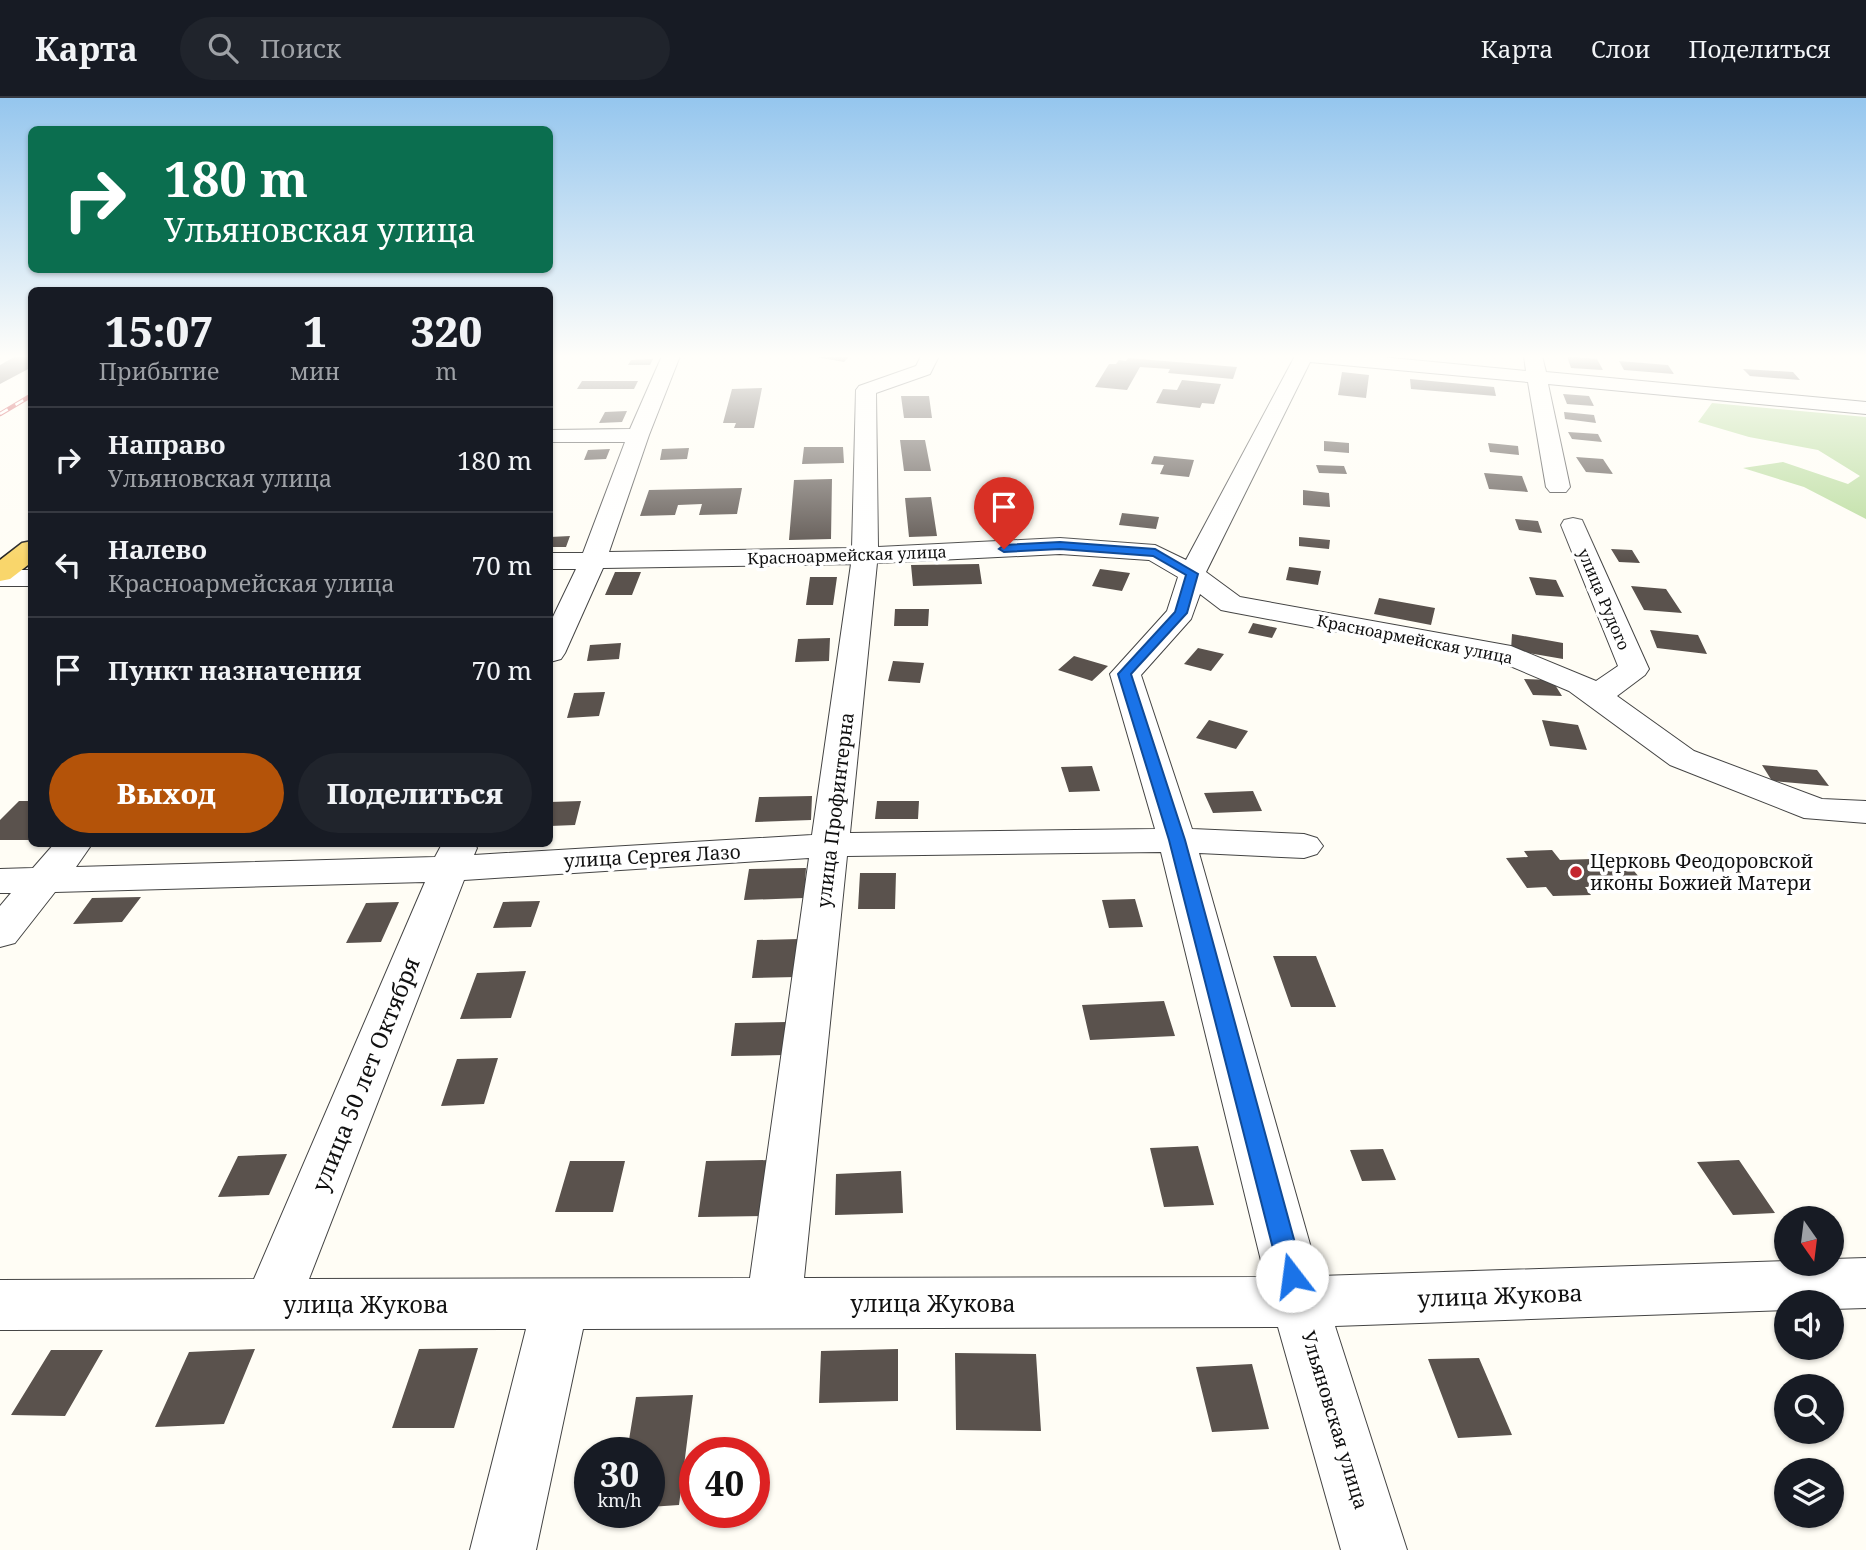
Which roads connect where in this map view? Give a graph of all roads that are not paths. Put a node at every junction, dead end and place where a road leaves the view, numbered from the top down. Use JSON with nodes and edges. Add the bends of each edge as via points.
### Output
{"nodes":[{"id":1,"x":643,"y":424,"type":"edge"},
{"id":2,"x":866,"y":424,"type":"edge"},
{"id":3,"x":1270,"y":424,"type":"edge"},
{"id":4,"x":1546,"y":424,"type":"edge"},
{"id":5,"x":638,"y":435,"type":"junction"},
{"id":6,"x":553,"y":436,"type":"edge"},
{"id":7,"x":1558,"y":487,"type":"dead end"},
{"id":8,"x":1573,"y":526,"type":"dead end"},
{"id":9,"x":28,"y":552,"type":"edge"},
{"id":10,"x":865,"y":556,"type":"junction"},
{"id":11,"x":593,"y":560,"type":"junction"},
{"id":12,"x":553,"y":561,"type":"edge"},
{"id":13,"x":1192,"y":574,"type":"junction"},
{"id":14,"x":0,"y":576,"type":"edge"},
{"id":15,"x":28,"y":578,"type":"edge"},
{"id":16,"x":553,"y":647,"type":"edge"},
{"id":17,"x":1588,"y":690,"type":"junction"},
{"id":18,"x":1866,"y":812,"type":"edge"},
{"id":19,"x":1177,"y":840,"type":"junction"},
{"id":20,"x":832,"y":845,"type":"junction"},
{"id":21,"x":1304,"y":846,"type":"dead end"},
{"id":22,"x":71,"y":847,"type":"edge"},
{"id":23,"x":454,"y":856,"type":"edge"},
{"id":24,"x":44,"y":879,"type":"junction"},
{"id":25,"x":0,"y":881,"type":"edge"},
{"id":26,"x":0,"y":933,"type":"edge"},
{"id":27,"x":1866,"y":1283,"type":"edge"},
{"id":28,"x":1299,"y":1302,"type":"junction"},
{"id":29,"x":774,"y":1303,"type":"junction"},
{"id":30,"x":271,"y":1304,"type":"junction"},
{"id":31,"x":559,"y":1304,"type":"junction"},
{"id":32,"x":0,"y":1305,"type":"edge"},
{"id":33,"x":503,"y":1550,"type":"edge"},
{"id":34,"x":1374,"y":1550,"type":"edge"}],
"edges":[{"from":1,"to":5,"type":"street"},
{"from":2,"to":10,"type":"street","name":"улица Профинтерна"},
{"from":3,"to":13,"type":"street","name":"Ульяновская улица"},
{"from":4,"to":7,"type":"street"},
{"from":5,"to":6,"type":"street"},
{"from":5,"to":11,"type":"street"},
{"from":8,"to":17,"type":"street","name":"улица Рудого","via":[[1634,669]]},
{"from":9,"to":14,"type":"main road"},
{"from":10,"to":11,"type":"street","name":"Красноармейская улица"},
{"from":10,"to":13,"type":"street","name":"Красноармейская улица","via":[[1060,546],[1155,553]]},
{"from":10,"to":20,"type":"street","name":"улица Профинтерна"},
{"from":11,"to":12,"type":"street","name":"Красноармейская улица"},
{"from":11,"to":16,"type":"street"},
{"from":13,"to":17,"type":"street","name":"Красноармейская улица","via":[[1231,604],[1511,655]]},
{"from":13,"to":19,"type":"street","name":"Ульяновская улица","via":[[1181,613],[1125,674]]},
{"from":14,"to":15,"type":"street"},
{"from":17,"to":18,"type":"street","via":[[1682,758],[1817,810]]},
{"from":19,"to":20,"type":"street","name":"улица Сергея Лазо"},
{"from":19,"to":21,"type":"street","name":"улица Сергея Лазо"},
{"from":19,"to":28,"type":"street","name":"Ульяновская улица"},
{"from":20,"to":23,"type":"street","name":"улица Сергея Лазо"},
{"from":20,"to":29,"type":"street","name":"улица Профинтерна"},
{"from":22,"to":24,"type":"street"},
{"from":23,"to":24,"type":"street","name":"улица Сергея Лазо"},
{"from":23,"to":30,"type":"street","name":"улица 50 лет Октября"},
{"from":24,"to":25,"type":"street","name":"улица Сергея Лазо"},
{"from":24,"to":26,"type":"street"},
{"from":27,"to":28,"type":"street","name":"улица Жукова"},
{"from":28,"to":29,"type":"street","name":"улица Жукова"},
{"from":28,"to":34,"type":"street","name":"Ульяновская улица"},
{"from":29,"to":31,"type":"street","name":"улица Жукова"},
{"from":30,"to":31,"type":"street","name":"улица Жукова"},
{"from":30,"to":32,"type":"street","name":"улица Жукова"},
{"from":31,"to":33,"type":"street"}]}
